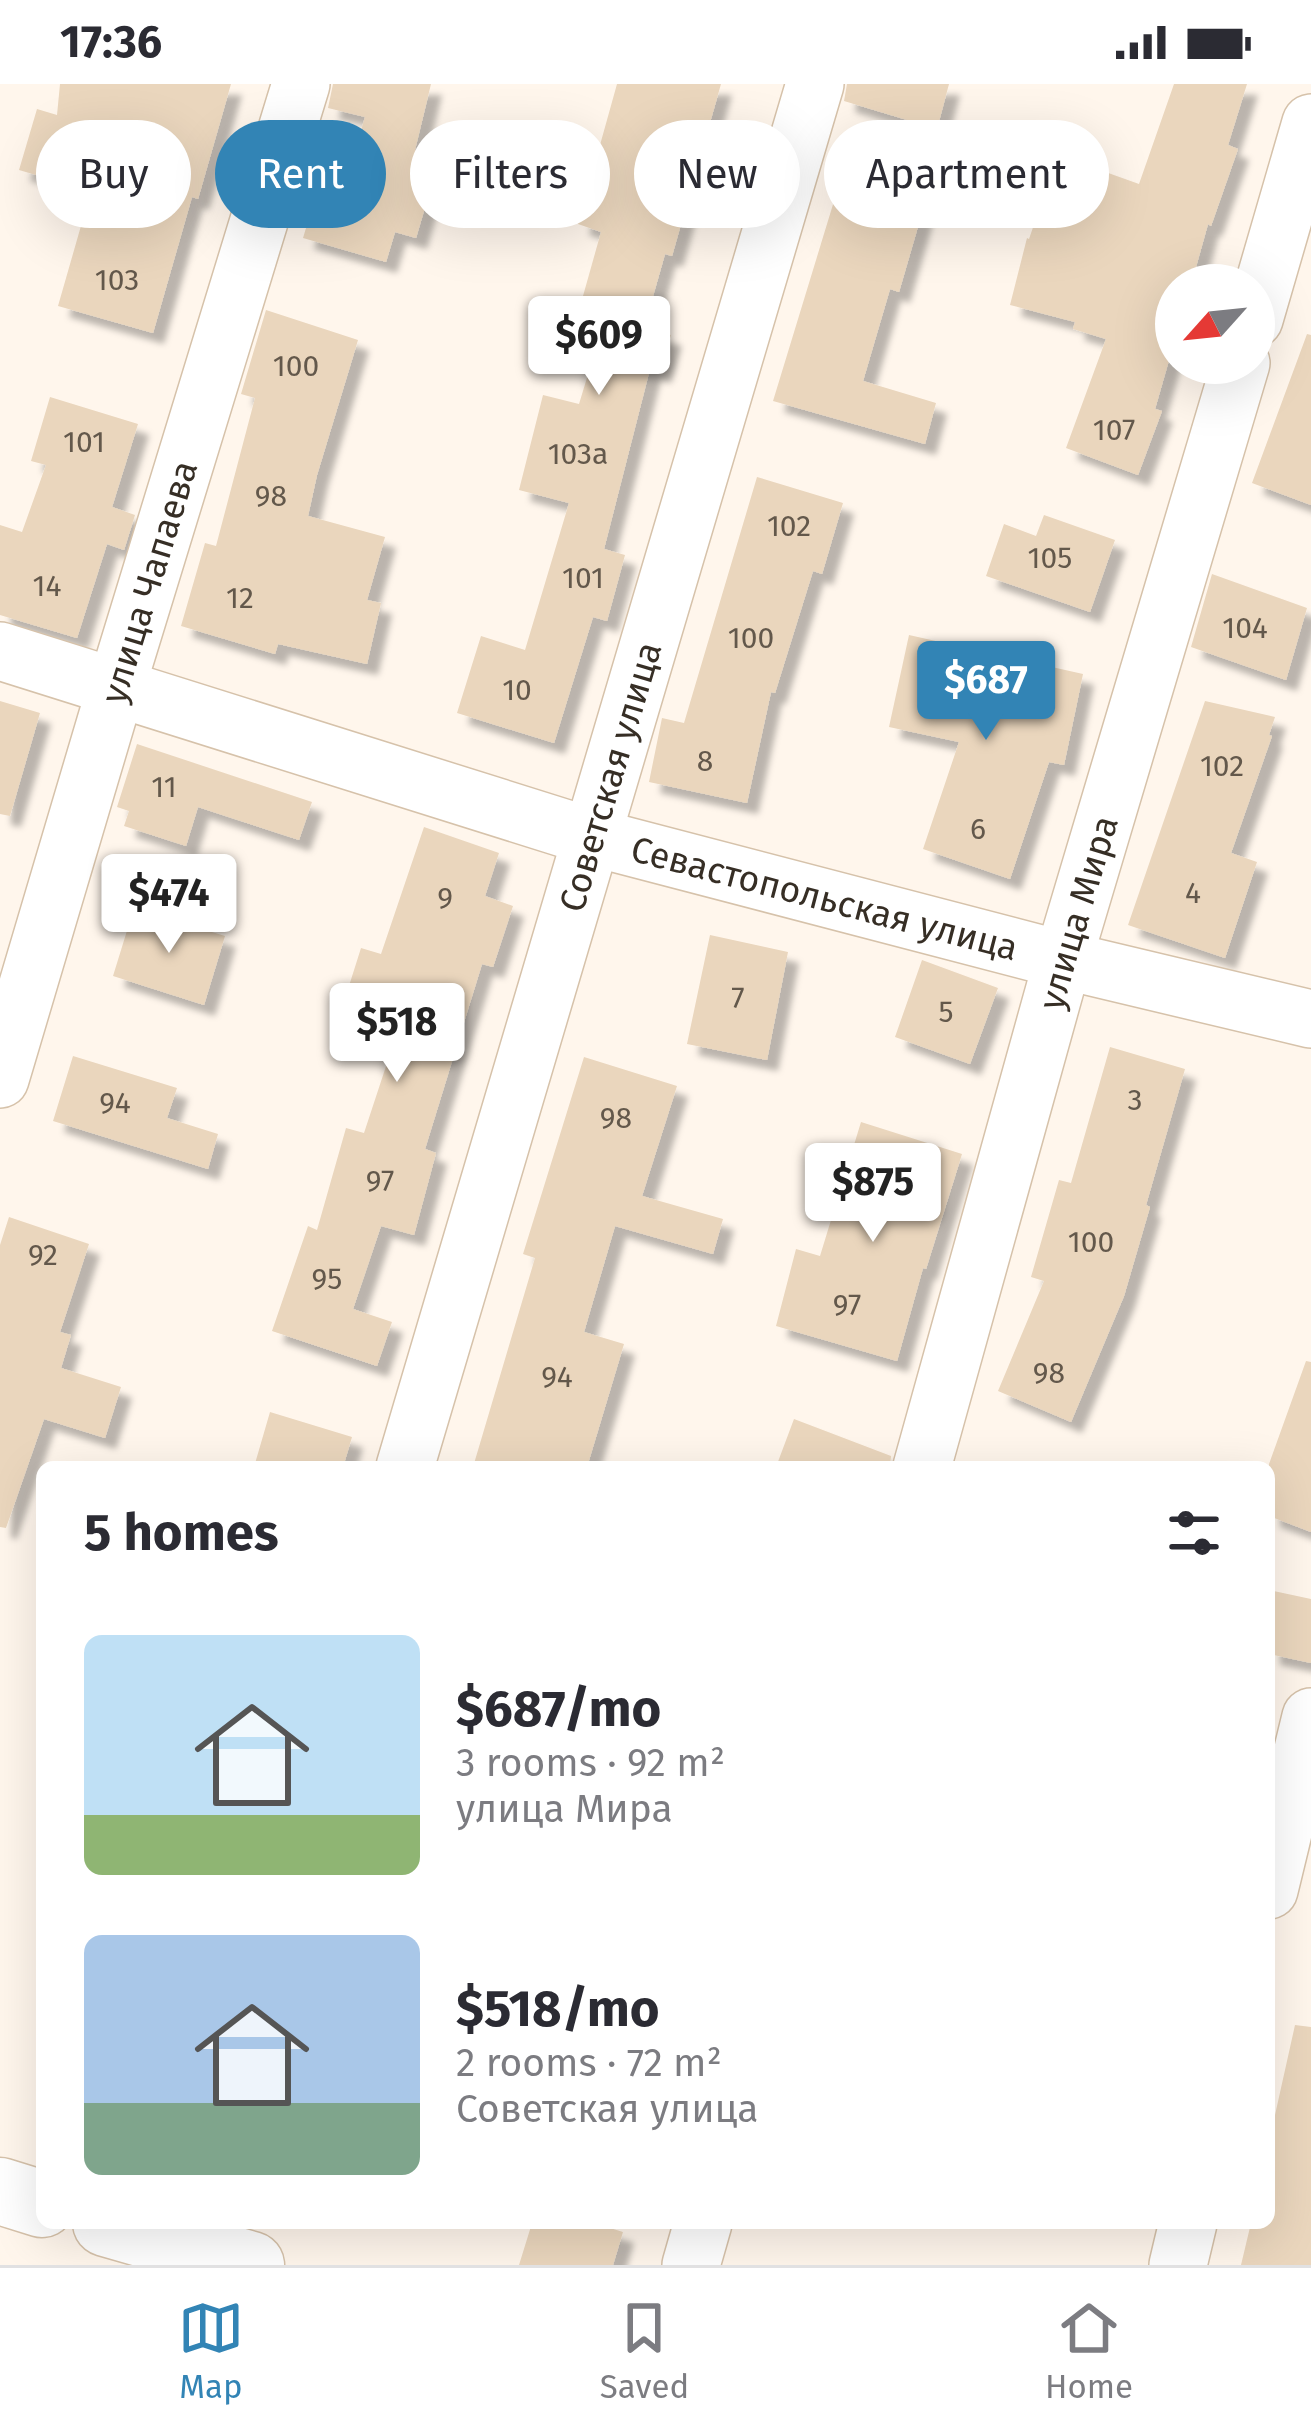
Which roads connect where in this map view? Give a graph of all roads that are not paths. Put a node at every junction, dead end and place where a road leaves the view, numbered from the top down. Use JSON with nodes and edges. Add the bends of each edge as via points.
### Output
{"nodes":[{"id":1,"x":301,"y":84,"type":"edge"},
{"id":2,"x":815,"y":84,"type":"edge"},
{"id":3,"x":1311,"y":123,"type":"edge"},
{"id":4,"x":1270,"y":264,"type":"edge"},
{"id":5,"x":1235,"y":384,"type":"edge"},
{"id":6,"x":0,"y":651,"type":"edge"},
{"id":7,"x":116,"y":688,"type":"junction"},
{"id":8,"x":592,"y":837,"type":"junction"},
{"id":9,"x":1063,"y":960,"type":"junction"},
{"id":10,"x":1311,"y":1019,"type":"edge"},
{"id":11,"x":0,"y":1078,"type":"edge"},
{"id":12,"x":407,"y":1461,"type":"edge"},
{"id":13,"x":924,"y":1461,"type":"edge"},
{"id":14,"x":1311,"y":1717,"type":"edge"},
{"id":15,"x":1275,"y":1864,"type":"edge"},
{"id":16,"x":0,"y":2191,"type":"edge"},
{"id":17,"x":36,"y":2202,"type":"edge"},
{"id":18,"x":126,"y":2229,"type":"edge"},
{"id":19,"x":701,"y":2229,"type":"edge"},
{"id":20,"x":1187,"y":2229,"type":"edge"},
{"id":21,"x":175,"y":2244,"type":"edge"},
{"id":22,"x":251,"y":2265,"type":"edge"},
{"id":23,"x":691,"y":2265,"type":"edge"},
{"id":24,"x":1178,"y":2265,"type":"edge"}],
"edges":[{"from":1,"to":7,"type":"street","name":"улица Чапаева"},
{"from":2,"to":8,"type":"street","name":"Советская улица"},
{"from":3,"to":4,"type":"street"},
{"from":5,"to":9,"type":"street","name":"улица Мира"},
{"from":6,"to":7,"type":"street","name":"Севастопольская улица"},
{"from":7,"to":8,"type":"street","name":"Севастопольская улица"},
{"from":7,"to":11,"type":"street","name":"улица Чапаева"},
{"from":8,"to":9,"type":"street","name":"Севастопольская улица"},
{"from":8,"to":12,"type":"street","name":"Советская улица"},
{"from":9,"to":10,"type":"street","name":"Севастопольская улица"},
{"from":9,"to":13,"type":"street","name":"улица Мира"},
{"from":14,"to":15,"type":"street"},
{"from":16,"to":17,"type":"street"},
{"from":18,"to":21,"type":"street"},
{"from":19,"to":23,"type":"street"},
{"from":20,"to":24,"type":"street"},
{"from":21,"to":22,"type":"street"}]}
